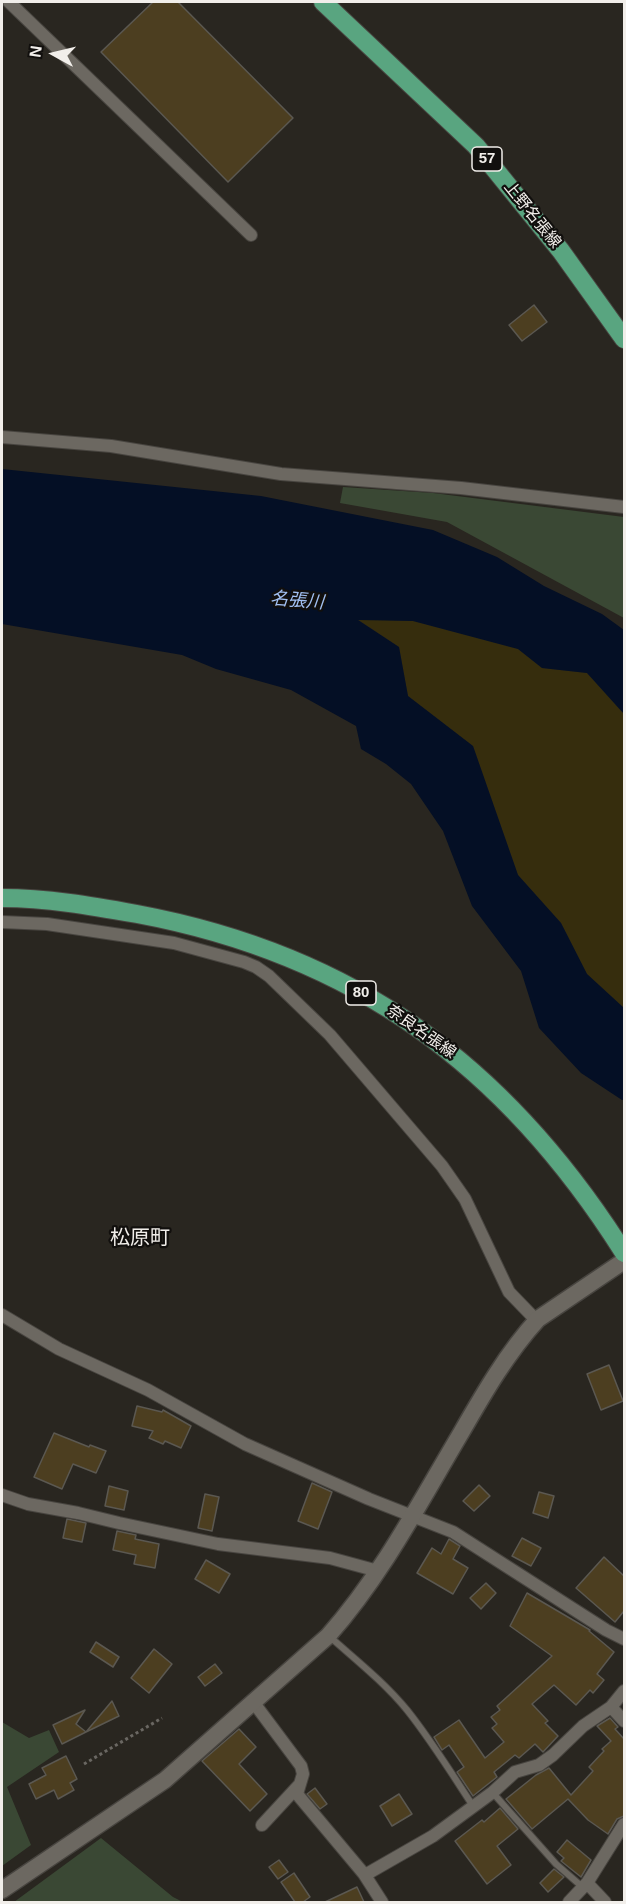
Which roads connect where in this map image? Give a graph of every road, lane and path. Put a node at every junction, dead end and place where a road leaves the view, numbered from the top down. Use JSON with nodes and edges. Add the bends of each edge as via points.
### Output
{"nodes":[{"id":1,"x":9,"y":2,"type":"edge"},
{"id":2,"x":323,"y":2,"type":"edge"},
{"id":3,"x":250,"y":235,"type":"dead end"},
{"id":4,"x":624,"y":339,"type":"edge"},
{"id":5,"x":2,"y":437,"type":"edge"},
{"id":6,"x":624,"y":507,"type":"edge"},
{"id":7,"x":2,"y":898,"type":"edge"},
{"id":8,"x":2,"y":922,"type":"edge"},
{"id":9,"x":624,"y":1253,"type":"edge"},
{"id":10,"x":624,"y":1261,"type":"edge"},
{"id":11,"x":2,"y":1315,"type":"edge"},
{"id":12,"x":537,"y":1321,"type":"junction"},
{"id":13,"x":2,"y":1495,"type":"edge"},
{"id":14,"x":412,"y":1515,"type":"junction"},
{"id":15,"x":378,"y":1571,"type":"junction"},
{"id":16,"x":328,"y":1636,"type":"junction"},
{"id":17,"x":624,"y":1639,"type":"edge"},
{"id":18,"x":624,"y":1691,"type":"edge"},
{"id":19,"x":254,"y":1702,"type":"junction"},
{"id":20,"x":611,"y":1707,"type":"junction"},
{"id":21,"x":162,"y":1718,"type":"dead end"},
{"id":22,"x":624,"y":1721,"type":"edge"},
{"id":23,"x":84,"y":1764,"type":"dead end"},
{"id":24,"x":300,"y":1783,"type":"junction"},
{"id":25,"x":493,"y":1792,"type":"junction"},
{"id":26,"x":473,"y":1806,"type":"junction"},
{"id":27,"x":624,"y":1824,"type":"edge"},
{"id":28,"x":262,"y":1825,"type":"dead end"},
{"id":29,"x":365,"y":1875,"type":"junction"},
{"id":30,"x":584,"y":1886,"type":"junction"},
{"id":31,"x":2,"y":1890,"type":"edge"},
{"id":32,"x":382,"y":1902,"type":"edge"},
{"id":33,"x":569,"y":1902,"type":"edge"},
{"id":34,"x":605,"y":1902,"type":"edge"}],
"edges":[{"from":1,"to":3,"type":"street"},
{"from":2,"to":4,"type":"main road","name":"上野名張線","number":"57","via":[[476,146],[561,251]]},
{"from":5,"to":6,"type":"street","via":[[111,446],[281,474],[461,488]]},
{"from":7,"to":9,"type":"main road","name":"奈良名張線","number":"80","via":[[103,908],[191,925],[272,951],[366,996],[419,1028],[487,1083],[564,1166]]},
{"from":8,"to":12,"type":"street","via":[[47,924],[168,942],[256,966],[330,1035],[442,1166],[465,1199],[509,1292]]},
{"from":10,"to":12,"type":"street"},
{"from":11,"to":14,"type":"street","via":[[59,1349],[148,1390],[245,1444]]},
{"from":12,"to":14,"type":"street","via":[[492,1380]]},
{"from":13,"to":15,"type":"street","via":[[28,1504],[207,1541],[330,1558]]},
{"from":14,"to":15,"type":"street"},
{"from":14,"to":17,"type":"street","via":[[453,1532]]},
{"from":15,"to":16,"type":"street"},
{"from":16,"to":19,"type":"street"},
{"from":16,"to":26,"type":"lane","via":[[406,1708]]},
{"from":18,"to":20,"type":"street"},
{"from":19,"to":24,"type":"street","via":[[301,1766]]},
{"from":19,"to":31,"type":"street","via":[[165,1780]]},
{"from":20,"to":22,"type":"street"},
{"from":20,"to":25,"type":"street","via":[[583,1726],[553,1755],[538,1765],[515,1772]]},
{"from":21,"to":23,"type":"path"},
{"from":24,"to":28,"type":"street"},
{"from":24,"to":29,"type":"street","via":[[297,1794]]},
{"from":25,"to":26,"type":"street"},
{"from":25,"to":30,"type":"lane","via":[[556,1864]]},
{"from":26,"to":29,"type":"street","via":[[433,1836]]},
{"from":27,"to":30,"type":"street"},
{"from":29,"to":32,"type":"street"},
{"from":30,"to":33,"type":"street"},
{"from":30,"to":34,"type":"street"}]}
